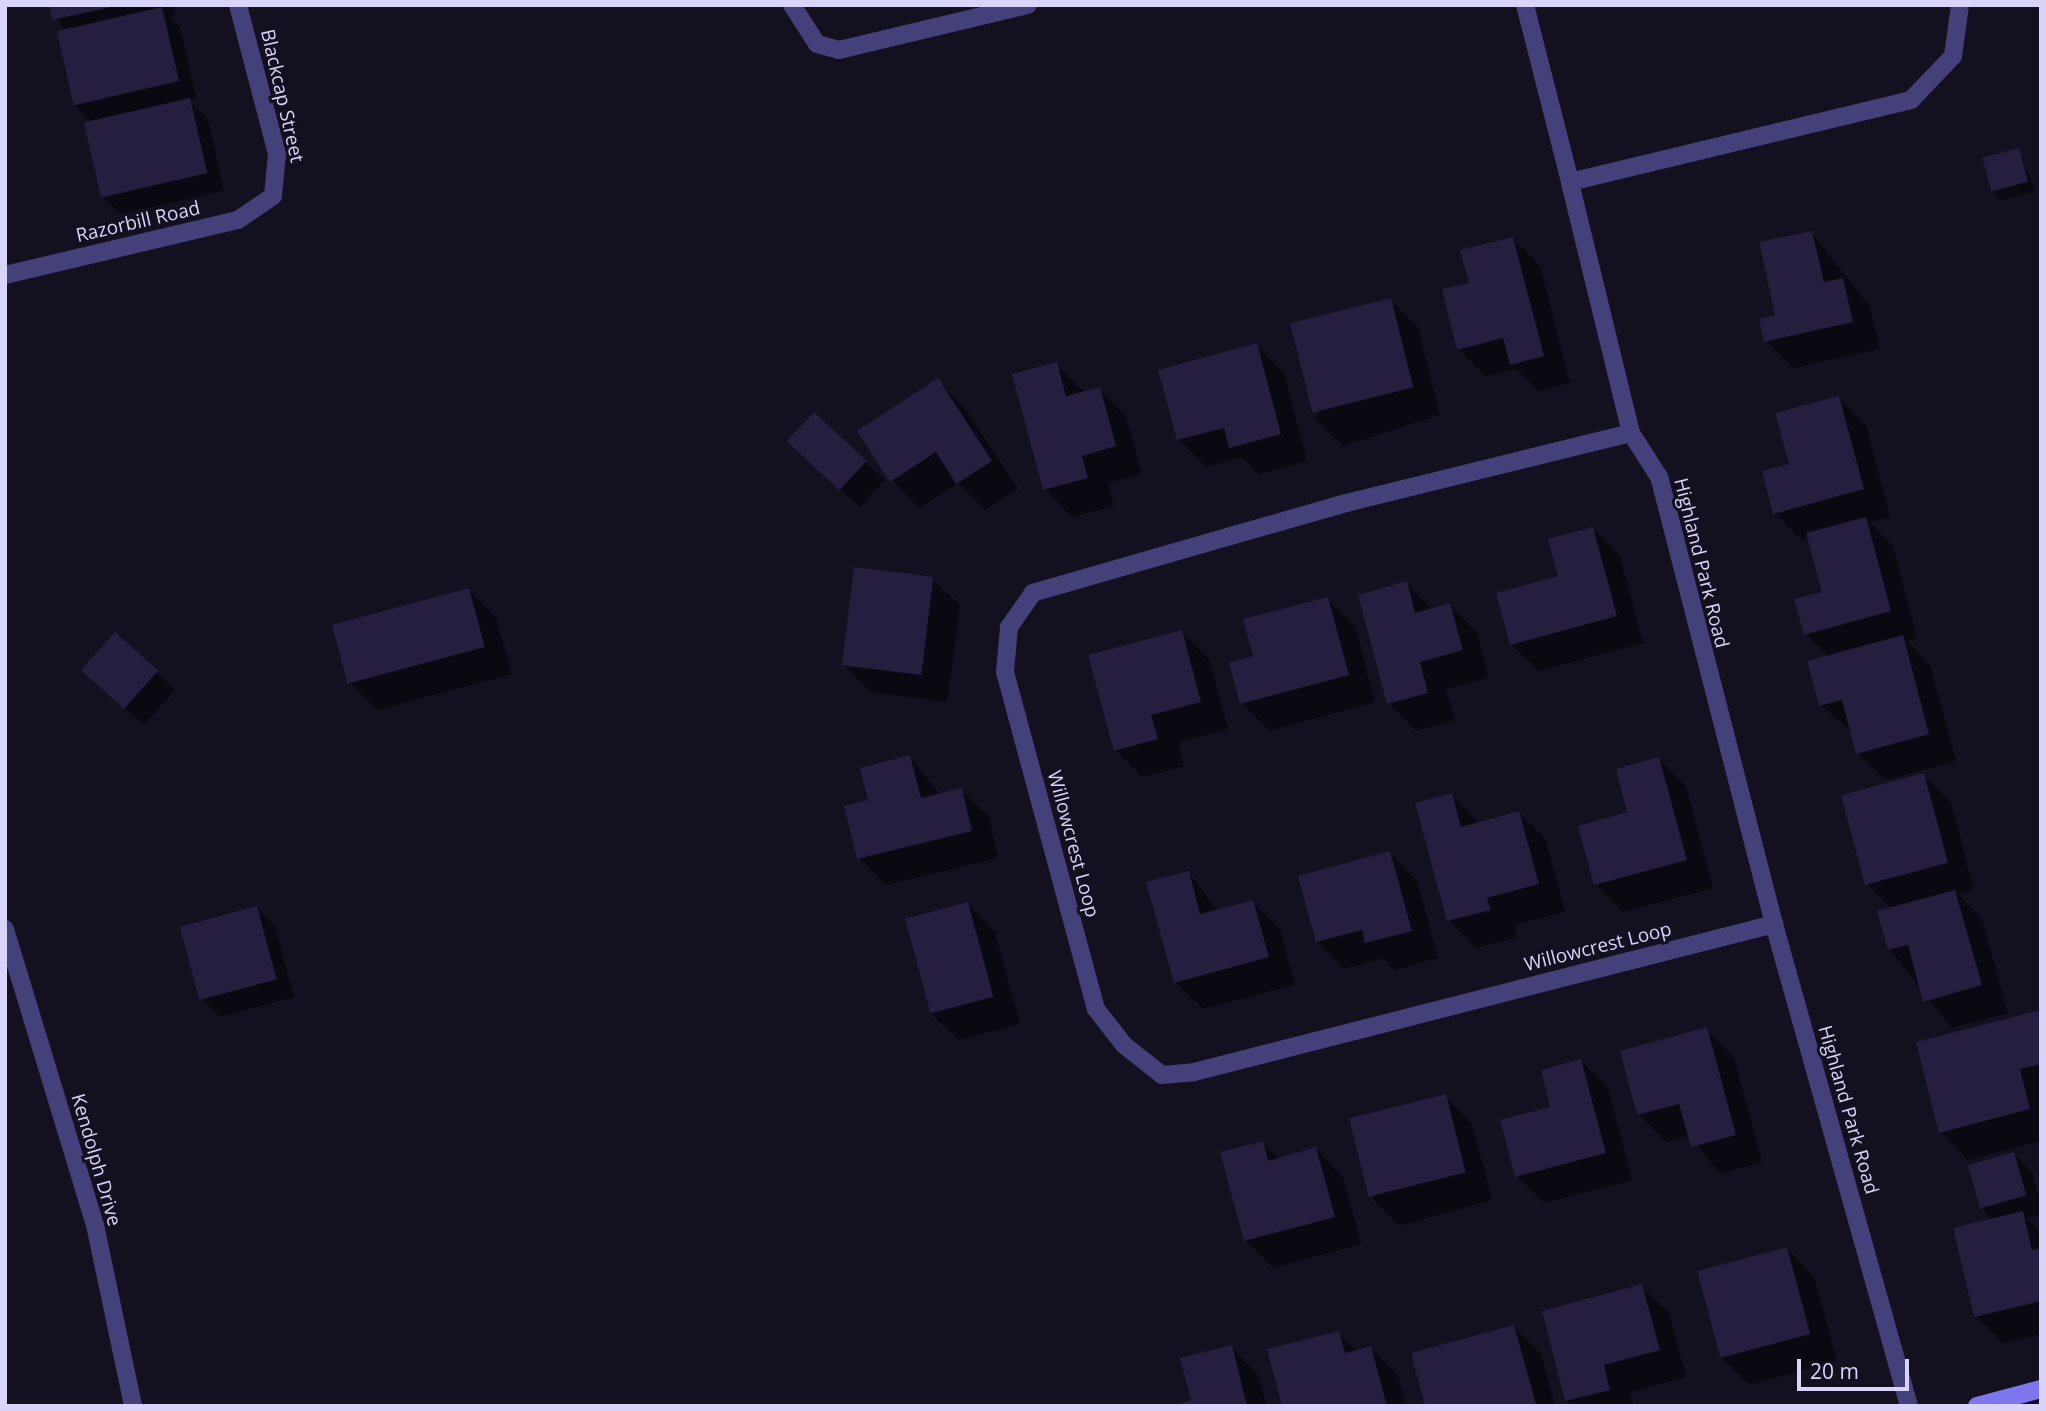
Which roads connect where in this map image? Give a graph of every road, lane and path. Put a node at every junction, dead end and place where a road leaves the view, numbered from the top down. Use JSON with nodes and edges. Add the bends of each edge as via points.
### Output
{"nodes":[{"id":1,"x":238,"y":5,"type":"edge"},
{"id":2,"x":792,"y":5,"type":"edge"},
{"id":3,"x":1028,"y":5,"type":"edge"},
{"id":4,"x":1525,"y":5,"type":"edge"},
{"id":5,"x":1961,"y":5,"type":"edge"},
{"id":6,"x":1570,"y":182,"type":"junction"},
{"id":7,"x":273,"y":196,"type":"joint"},
{"id":8,"x":5,"y":275,"type":"edge"},
{"id":9,"x":1631,"y":433,"type":"junction"},
{"id":10,"x":1773,"y":924,"type":"junction"},
{"id":11,"x":5,"y":929,"type":"edge"},
{"id":12,"x":2041,"y":1389,"type":"edge"},
{"id":13,"x":133,"y":1406,"type":"edge"},
{"id":14,"x":1909,"y":1406,"type":"edge"},
{"id":15,"x":1977,"y":1406,"type":"edge"}],
"edges":[{"from":1,"to":7,"type":"street","name":"Blackcap Street","via":[[277,155]]},
{"from":2,"to":3,"type":"street","via":[[817,44],[863,48]]},
{"from":4,"to":6,"type":"street","name":"Highland Park Road"},
{"from":5,"to":6,"type":"street","via":[[1954,56],[1938,79],[1911,100]]},
{"from":6,"to":9,"type":"street","name":"Highland Park Road"},
{"from":7,"to":8,"type":"street","name":"Razorbill Road","via":[[238,220]]},
{"from":9,"to":10,"type":"street","name":"Highland Park Road","via":[[1659,477]]},
{"from":9,"to":10,"type":"street","name":"Willowcrest Loop","via":[[1346,503],[1033,593],[1009,627],[1005,672],[1096,1009],[1124,1045],[1162,1075],[1194,1072]]},
{"from":10,"to":14,"type":"street","name":"Highland Park Road"},
{"from":11,"to":13,"type":"street","name":"Kendolph Drive","via":[[95,1225]]},
{"from":12,"to":15,"type":"street"}]}
